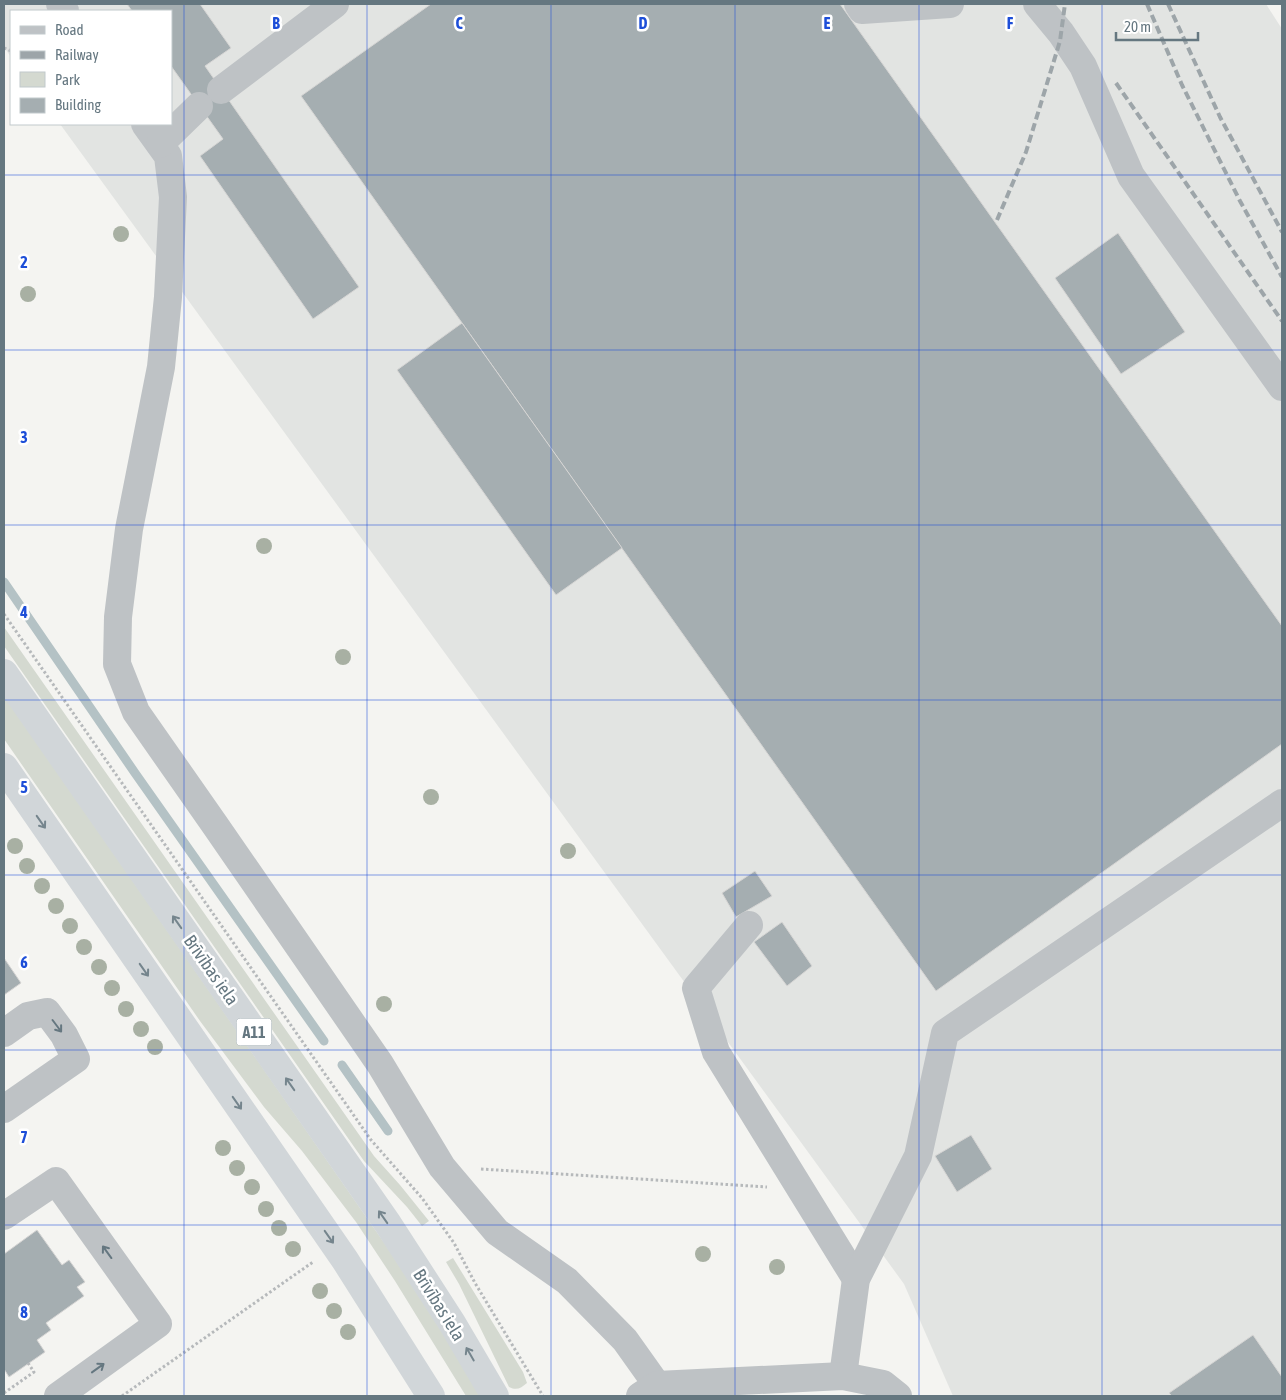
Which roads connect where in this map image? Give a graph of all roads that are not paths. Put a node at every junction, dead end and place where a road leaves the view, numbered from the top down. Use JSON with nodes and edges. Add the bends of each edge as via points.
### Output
{"nodes":[{"id":1,"x":335,"y":4,"type":"edge"},
{"id":2,"x":858,"y":4,"type":"edge"},
{"id":3,"x":950,"y":4,"type":"edge"},
{"id":4,"x":1037,"y":4,"type":"edge"},
{"id":5,"x":221,"y":90,"type":"dead end"},
{"id":6,"x":199,"y":106,"type":"dead end"},
{"id":7,"x":172,"y":122,"type":"edge"},
{"id":8,"x":167,"y":125,"type":"edge"},
{"id":9,"x":152,"y":134,"type":"edge"},
{"id":10,"x":1282,"y":387,"type":"edge"},
{"id":11,"x":4,"y":673,"type":"edge"},
{"id":12,"x":4,"y":767,"type":"edge"},
{"id":13,"x":1282,"y":803,"type":"edge"},
{"id":14,"x":749,"y":925,"type":"dead end"},
{"id":15,"x":4,"y":1033,"type":"edge"},
{"id":16,"x":4,"y":1109,"type":"edge"},
{"id":17,"x":4,"y":1216,"type":"edge"},
{"id":18,"x":856,"y":1279,"type":"junction"},
{"id":19,"x":843,"y":1376,"type":"junction"},
{"id":20,"x":649,"y":1391,"type":"edge"},
{"id":21,"x":58,"y":1396,"type":"edge"},
{"id":22,"x":431,"y":1396,"type":"edge"},
{"id":23,"x":495,"y":1396,"type":"edge"},
{"id":24,"x":898,"y":1396,"type":"edge"}],
"edges":[{"from":1,"to":5,"type":"street"},
{"from":2,"to":3,"type":"street","via":[[862,10]]},
{"from":4,"to":10,"type":"street","via":[[1082,66],[1131,176]]},
{"from":6,"to":7,"type":"street"},
{"from":8,"to":9,"type":"street"},
{"from":9,"to":20,"type":"street","via":[[168,156],[173,197],[168,297],[161,368],[129,529],[118,617],[117,664],[136,712],[380,1064],[442,1167],[497,1232],[567,1281],[625,1340]]},
{"from":23,"to":11,"type":"highway","name":"Brīvības iela","number":"A11","one_way":true,"via":[[388,1224]]},
{"from":12,"to":22,"type":"highway","one_way":true,"via":[[345,1260]]},
{"from":13,"to":18,"type":"street","via":[[945,1033],[918,1156]]},
{"from":14,"to":18,"type":"street","via":[[696,988],[716,1052]]},
{"from":15,"to":16,"type":"street","one_way":true,"via":[[28,1016],[47,1012],[76,1059]]},
{"from":21,"to":17,"type":"street","one_way":true,"via":[[158,1324],[56,1182]]},
{"from":18,"to":19,"type":"street"},
{"from":19,"to":20,"type":"street"},
{"from":19,"to":24,"type":"street","via":[[883,1384]]}]}
